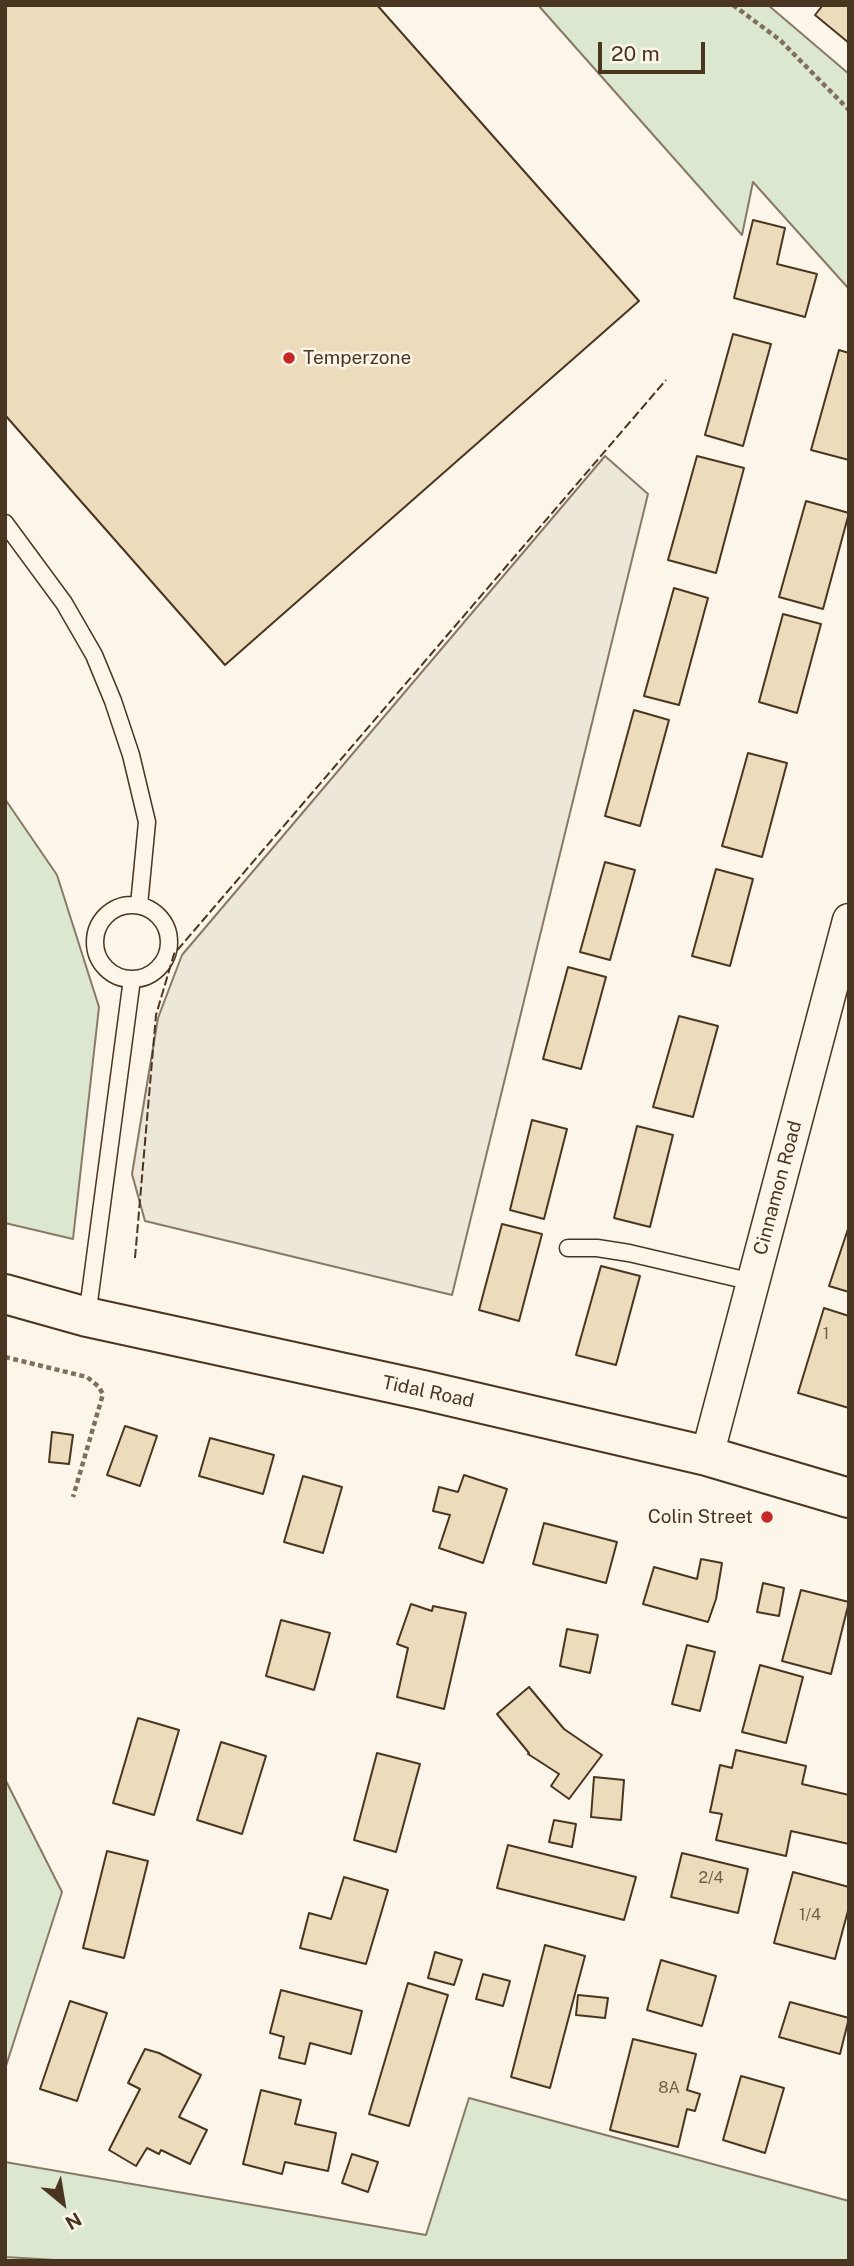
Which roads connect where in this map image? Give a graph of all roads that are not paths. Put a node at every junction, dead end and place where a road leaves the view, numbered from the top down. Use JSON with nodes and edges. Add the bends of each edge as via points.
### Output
{"nodes":[{"id":1,"x":5,"y":523,"type":"edge"},
{"id":2,"x":139,"y":905,"type":"junction"},
{"id":3,"x":849,"y":919,"type":"edge"},
{"id":4,"x":132,"y":979,"type":"junction"},
{"id":5,"x":568,"y":1248,"type":"dead end"},
{"id":6,"x":753,"y":1282,"type":"junction"},
{"id":7,"x":5,"y":1294,"type":"edge"},
{"id":8,"x":86,"y":1317,"type":"junction"},
{"id":9,"x":707,"y":1457,"type":"junction"},
{"id":10,"x":849,"y":1498,"type":"edge"}],
"edges":[{"from":1,"to":2,"type":"lane","via":[[64,603],[113,701],[147,822]]},
{"from":2,"to":4,"type":"lane","via":[[166,927],[168,951],[155,971]]},
{"from":2,"to":4,"type":"lane","via":[[115,909],[105,916],[95,939],[100,962],[109,972]]},
{"from":3,"to":6,"type":"street","name":"Cinnamon Road"},
{"from":4,"to":8,"type":"lane"},
{"from":5,"to":6,"type":"lane","via":[[629,1253]]},
{"from":6,"to":9,"type":"street","name":"Cinnamon Road"},
{"from":7,"to":8,"type":"main road","name":"Tidal Road"},
{"from":8,"to":9,"type":"main road","name":"Tidal Road"},
{"from":9,"to":10,"type":"main road","name":"Tidal Road"}]}
